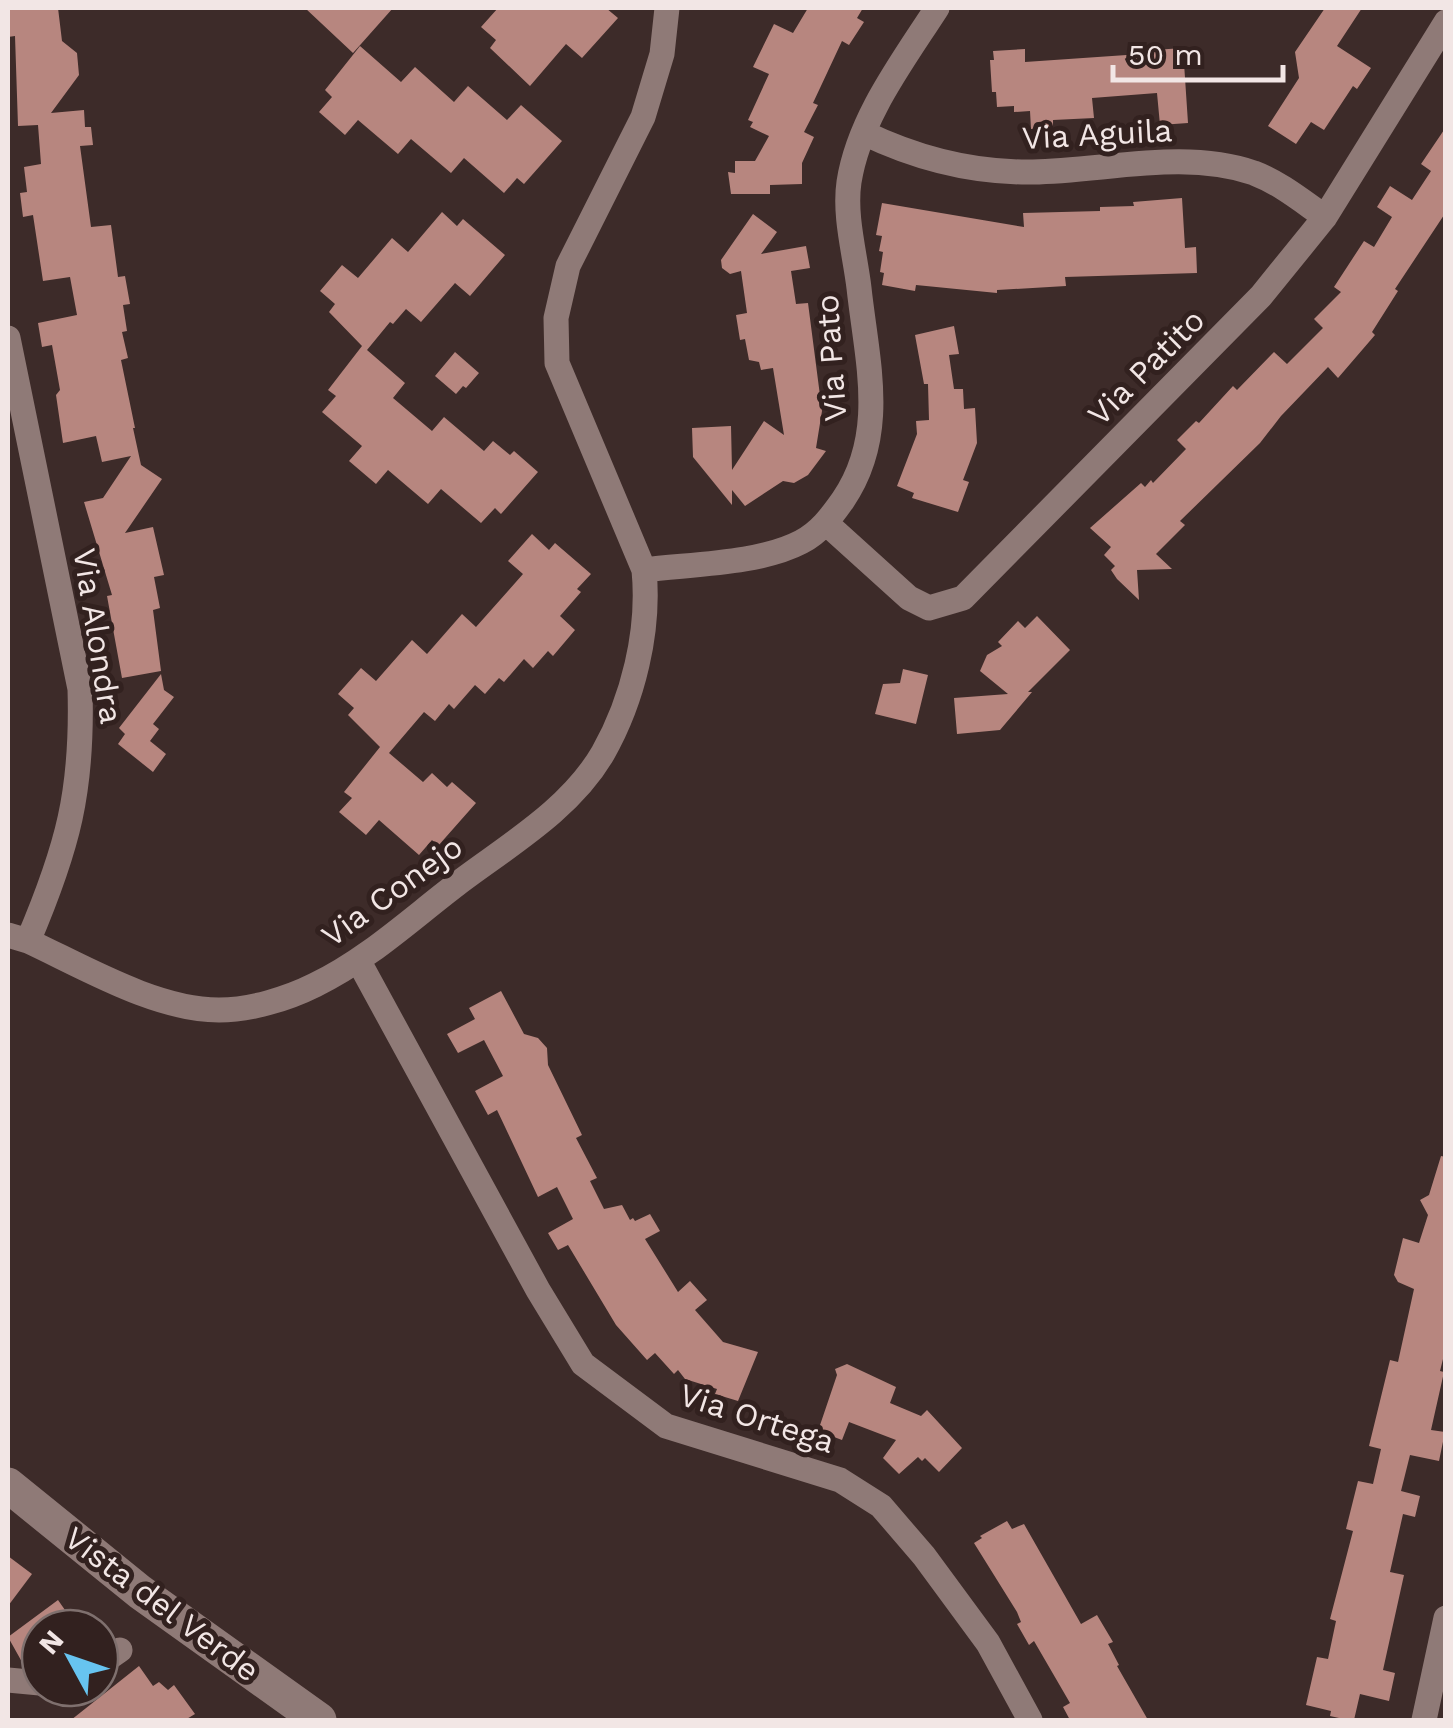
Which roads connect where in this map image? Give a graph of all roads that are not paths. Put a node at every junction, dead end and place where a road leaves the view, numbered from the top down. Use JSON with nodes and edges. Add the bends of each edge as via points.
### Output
{"nodes":[{"id":1,"x":667,"y":8,"type":"edge"},
{"id":2,"x":937,"y":8,"type":"edge"},
{"id":3,"x":1446,"y":22,"type":"edge"},
{"id":4,"x":864,"y":133,"type":"junction"},
{"id":5,"x":1325,"y":218,"type":"junction"},
{"id":6,"x":8,"y":338,"type":"edge"},
{"id":7,"x":826,"y":524,"type":"junction"},
{"id":8,"x":644,"y":570,"type":"junction"},
{"id":9,"x":18,"y":938,"type":"edge"},
{"id":10,"x":358,"y":960,"type":"junction"},
{"id":11,"x":8,"y":1485,"type":"edge"},
{"id":12,"x":1446,"y":1618,"type":"edge"},
{"id":13,"x":319,"y":1720,"type":"edge"},
{"id":14,"x":1030,"y":1720,"type":"edge"},
{"id":15,"x":1424,"y":1720,"type":"edge"}],
"edges":[{"from":1,"to":8,"type":"street","via":[[644,116],[568,266],[556,318],[557,362]]},
{"from":2,"to":4,"type":"street","name":"Via Pato"},
{"from":3,"to":5,"type":"street","name":"Via Patito"},
{"from":4,"to":5,"type":"street","name":"Via Aguila","via":[[904,153],[977,170],[1224,166],[1256,174]]},
{"from":4,"to":7,"type":"street","name":"Via Pato","via":[[848,185],[873,412],[865,460]]},
{"from":5,"to":7,"type":"street","name":"Via Patito","via":[[1262,296],[963,598],[929,608],[909,598]]},
{"from":6,"to":9,"type":"street","name":"Via Alondra","via":[[80,689],[82,748],[67,841]]},
{"from":7,"to":8,"type":"street","name":"Via Pato","via":[[763,555]]},
{"from":8,"to":10,"type":"street","name":"Via Conejo","via":[[647,597],[634,680],[601,755],[574,791],[522,836]]},
{"from":9,"to":10,"type":"street","name":"Via Conejo","via":[[167,1002],[220,1010],[269,1002]]},
{"from":10,"to":14,"type":"street","name":"Via Ortega","via":[[583,1364],[666,1426],[840,1480],[882,1506],[988,1643]]},
{"from":11,"to":13,"type":"street","name":"Vista del Verde","via":[[140,1592]]},
{"from":12,"to":15,"type":"street"}]}
